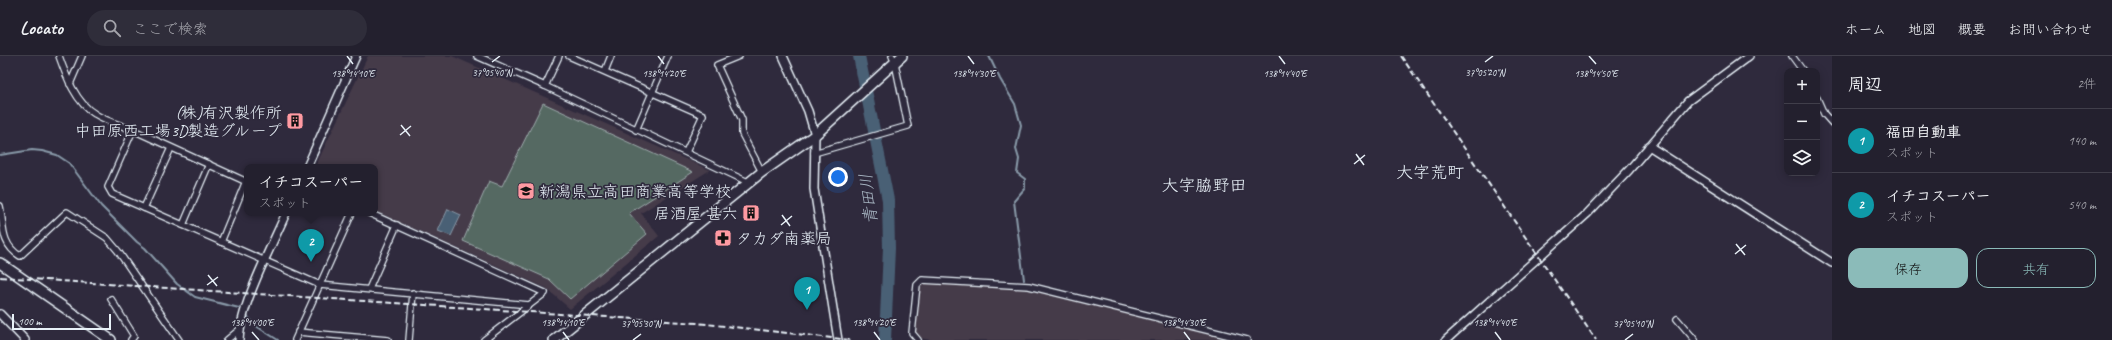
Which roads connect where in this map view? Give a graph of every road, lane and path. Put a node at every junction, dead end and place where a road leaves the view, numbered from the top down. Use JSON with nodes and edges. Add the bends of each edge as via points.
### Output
{"nodes":[{"id":1,"x":59,"y":56,"type":"edge"},
{"id":2,"x":82,"y":56,"type":"edge"},
{"id":3,"x":356,"y":56,"type":"edge"},
{"id":4,"x":477,"y":56,"type":"edge"},
{"id":5,"x":559,"y":56,"type":"edge"},
{"id":6,"x":569,"y":56,"type":"edge"},
{"id":7,"x":611,"y":56,"type":"edge"},
{"id":8,"x":668,"y":56,"type":"edge"},
{"id":9,"x":739,"y":56,"type":"edge"},
{"id":10,"x":783,"y":56,"type":"edge"},
{"id":11,"x":902,"y":56,"type":"edge"},
{"id":12,"x":1749,"y":56,"type":"edge"},
{"id":13,"x":1792,"y":56,"type":"edge"},
{"id":14,"x":893,"y":60,"type":"edge"},
{"id":15,"x":1801,"y":68,"type":"edge"},
{"id":16,"x":605,"y":71,"type":"junction"},
{"id":17,"x":70,"y":84,"type":"junction"},
{"id":18,"x":546,"y":86,"type":"junction"},
{"id":19,"x":653,"y":93,"type":"junction"},
{"id":20,"x":1820,"y":104,"type":"edge"},
{"id":21,"x":1832,"y":123,"type":"edge"},
{"id":22,"x":133,"y":130,"type":"junction"},
{"id":23,"x":636,"y":130,"type":"junction"},
{"id":24,"x":815,"y":135,"type":"junction"},
{"id":25,"x":1649,"y":146,"type":"junction"},
{"id":26,"x":171,"y":148,"type":"junction"},
{"id":27,"x":686,"y":152,"type":"junction"},
{"id":28,"x":814,"y":153,"type":"junction"},
{"id":29,"x":209,"y":164,"type":"junction"},
{"id":30,"x":308,"y":164,"type":"edge"},
{"id":31,"x":762,"y":172,"type":"junction"},
{"id":32,"x":244,"y":181,"type":"edge"},
{"id":33,"x":750,"y":183,"type":"junction"},
{"id":34,"x":244,"y":189,"type":"edge"},
{"id":35,"x":0,"y":206,"type":"edge"},
{"id":36,"x":144,"y":208,"type":"junction"},
{"id":37,"x":285,"y":216,"type":"edge"},
{"id":38,"x":351,"y":216,"type":"edge"},
{"id":39,"x":375,"y":216,"type":"edge"},
{"id":40,"x":183,"y":225,"type":"junction"},
{"id":41,"x":397,"y":225,"type":"junction"},
{"id":42,"x":221,"y":242,"type":"junction"},
{"id":43,"x":265,"y":262,"type":"junction"},
{"id":44,"x":0,"y":263,"type":"edge"},
{"id":45,"x":1832,"y":263,"type":"edge"},
{"id":46,"x":320,"y":284,"type":"junction"},
{"id":47,"x":369,"y":289,"type":"junction"},
{"id":48,"x":414,"y":293,"type":"junction"},
{"id":49,"x":111,"y":299,"type":"dead end"},
{"id":50,"x":530,"y":305,"type":"junction"},
{"id":51,"x":0,"y":314,"type":"edge"},
{"id":52,"x":1677,"y":319,"type":"dead end"},
{"id":53,"x":239,"y":330,"type":"junction"},
{"id":54,"x":298,"y":332,"type":"junction"},
{"id":55,"x":25,"y":340,"type":"edge"},
{"id":56,"x":111,"y":340,"type":"edge"},
{"id":57,"x":131,"y":340,"type":"edge"},
{"id":58,"x":179,"y":340,"type":"edge"},
{"id":59,"x":227,"y":340,"type":"edge"},
{"id":60,"x":239,"y":340,"type":"edge"},
{"id":61,"x":295,"y":340,"type":"edge"},
{"id":62,"x":388,"y":340,"type":"edge"},
{"id":63,"x":409,"y":340,"type":"edge"},
{"id":64,"x":484,"y":340,"type":"edge"},
{"id":65,"x":554,"y":340,"type":"edge"},
{"id":66,"x":838,"y":340,"type":"edge"},
{"id":67,"x":918,"y":340,"type":"edge"},
{"id":68,"x":1247,"y":340,"type":"edge"},
{"id":69,"x":1446,"y":340,"type":"edge"},
{"id":70,"x":1695,"y":340,"type":"edge"}],
"edges":[{"from":1,"to":17,"type":"street"},
{"from":2,"to":17,"type":"street"},
{"from":3,"to":30,"type":"street"},
{"from":4,"to":18,"type":"street"},
{"from":5,"to":18,"type":"street"},
{"from":6,"to":16,"type":"street"},
{"from":7,"to":16,"type":"street"},
{"from":8,"to":19,"type":"street"},
{"from":9,"to":31,"type":"street","via":[[717,65],[742,120],[742,134]]},
{"from":10,"to":24,"type":"street","via":[[808,111]]},
{"from":11,"to":14,"type":"main road"},
{"from":12,"to":25,"type":"street","via":[[1688,101]]},
{"from":13,"to":15,"type":"street"},
{"from":14,"to":24,"type":"main road","via":[[884,72]]},
{"from":14,"to":28,"type":"street","via":[[908,126]]},
{"from":16,"to":19,"type":"street"},
{"from":17,"to":22,"type":"street","via":[[87,108]]},
{"from":18,"to":23,"type":"street"},
{"from":19,"to":23,"type":"street"},
{"from":19,"to":27,"type":"street","via":[[703,115]]},
{"from":20,"to":21,"type":"street"},
{"from":22,"to":26,"type":"street"},
{"from":22,"to":36,"type":"street","via":[[108,187],[112,194]]},
{"from":23,"to":27,"type":"street"},
{"from":24,"to":28,"type":"street"},
{"from":24,"to":31,"type":"main road"},
{"from":25,"to":45,"type":"street"},
{"from":25,"to":69,"type":"street","via":[[1587,214]]},
{"from":26,"to":29,"type":"street"},
{"from":26,"to":36,"type":"street"},
{"from":27,"to":33,"type":"street"},
{"from":28,"to":66,"type":"street","via":[[817,217]]},
{"from":29,"to":32,"type":"street"},
{"from":29,"to":40,"type":"street"},
{"from":31,"to":33,"type":"main road"},
{"from":33,"to":65,"type":"main road"},
{"from":34,"to":42,"type":"street"},
{"from":35,"to":58,"type":"street","via":[[3,232],[20,256],[67,212],[107,238]]},
{"from":36,"to":40,"type":"street"},
{"from":37,"to":43,"type":"street"},
{"from":38,"to":46,"type":"street"},
{"from":39,"to":41,"type":"street"},
{"from":40,"to":42,"type":"street"},
{"from":41,"to":47,"type":"street"},
{"from":41,"to":50,"type":"street","via":[[545,292]]},
{"from":42,"to":43,"type":"street"},
{"from":43,"to":46,"type":"street"},
{"from":43,"to":53,"type":"street","via":[[246,306]]},
{"from":44,"to":56,"type":"main road"},
{"from":46,"to":47,"type":"street"},
{"from":46,"to":54,"type":"street"},
{"from":47,"to":48,"type":"street"},
{"from":48,"to":50,"type":"street"},
{"from":48,"to":63,"type":"street"},
{"from":49,"to":57,"type":"street","via":[[134,336]]},
{"from":50,"to":64,"type":"street"},
{"from":51,"to":55,"type":"street"},
{"from":52,"to":70,"type":"street"},
{"from":53,"to":59,"type":"street"},
{"from":53,"to":60,"type":"street"},
{"from":54,"to":61,"type":"street"},
{"from":54,"to":62,"type":"street"},
{"from":67,"to":68,"type":"street","via":[[912,333],[917,285],[922,280],[1029,286]]}]}
